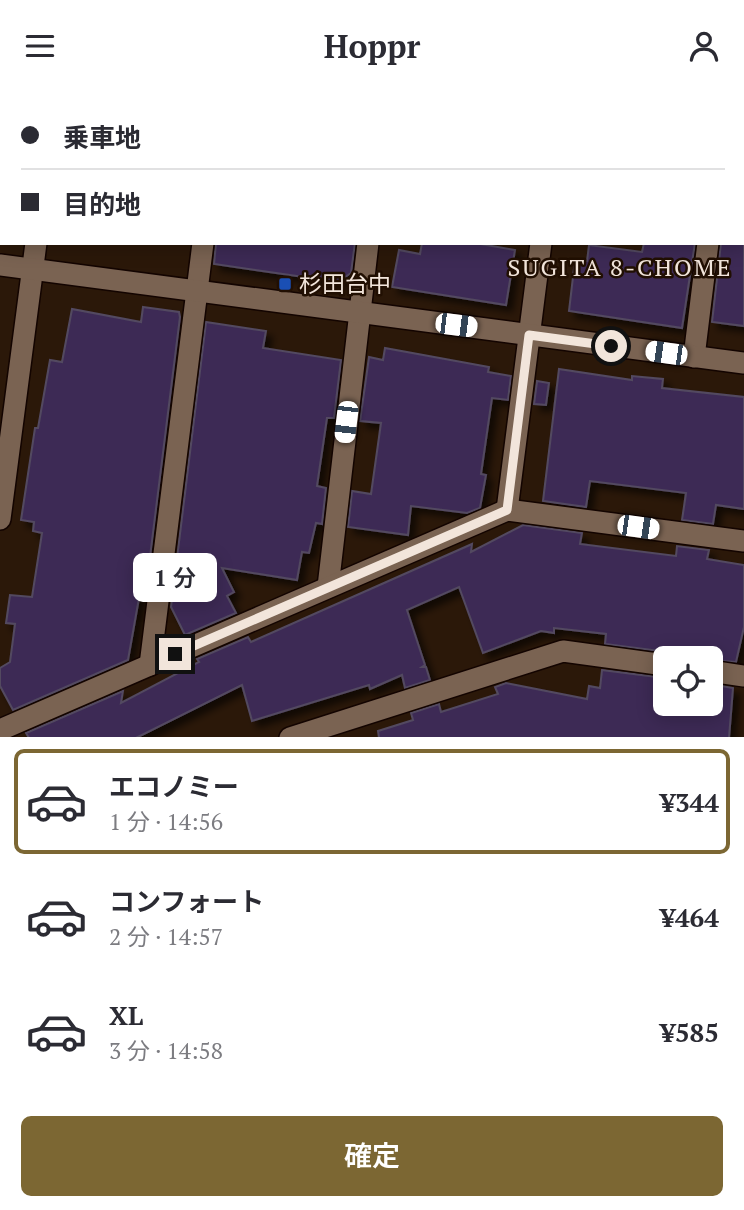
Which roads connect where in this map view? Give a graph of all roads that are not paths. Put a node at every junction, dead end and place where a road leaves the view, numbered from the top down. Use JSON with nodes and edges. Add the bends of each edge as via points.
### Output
{"nodes":[{"id":1,"x":36,"y":245,"type":"edge"},
{"id":2,"x":203,"y":245,"type":"edge"},
{"id":3,"x":368,"y":245,"type":"edge"},
{"id":4,"x":541,"y":245,"type":"edge"},
{"id":5,"x":708,"y":245,"type":"edge"},
{"id":6,"x":0,"y":265,"type":"edge"},
{"id":7,"x":32,"y":269,"type":"junction"},
{"id":8,"x":197,"y":292,"type":"junction"},
{"id":9,"x":359,"y":312,"type":"junction"},
{"id":10,"x":529,"y":335,"type":"junction"},
{"id":11,"x":694,"y":357,"type":"junction"},
{"id":12,"x":744,"y":363,"type":"edge"},
{"id":13,"x":507,"y":510,"type":"junction"},
{"id":14,"x":0,"y":519,"type":"edge"},
{"id":15,"x":744,"y":541,"type":"edge"},
{"id":16,"x":328,"y":587,"type":"junction"},
{"id":17,"x":653,"y":663,"type":"edge"},
{"id":18,"x":150,"y":665,"type":"junction"},
{"id":19,"x":723,"y":673,"type":"edge"},
{"id":20,"x":744,"y":675,"type":"edge"},
{"id":21,"x":0,"y":730,"type":"edge"},
{"id":22,"x":290,"y":737,"type":"edge"}],
"edges":[{"from":1,"to":7,"type":"street"},
{"from":2,"to":8,"type":"street"},
{"from":3,"to":9,"type":"street"},
{"from":4,"to":10,"type":"street"},
{"from":5,"to":11,"type":"street"},
{"from":6,"to":7,"type":"street"},
{"from":7,"to":8,"type":"street"},
{"from":7,"to":14,"type":"street"},
{"from":8,"to":9,"type":"street"},
{"from":8,"to":18,"type":"street"},
{"from":9,"to":10,"type":"street"},
{"from":9,"to":16,"type":"street"},
{"from":10,"to":11,"type":"street"},
{"from":10,"to":13,"type":"street"},
{"from":11,"to":12,"type":"street"},
{"from":13,"to":15,"type":"street"},
{"from":13,"to":16,"type":"street"},
{"from":16,"to":18,"type":"street"},
{"from":17,"to":22,"type":"street","via":[[563,651]]},
{"from":18,"to":21,"type":"street"},
{"from":19,"to":20,"type":"street"}]}
